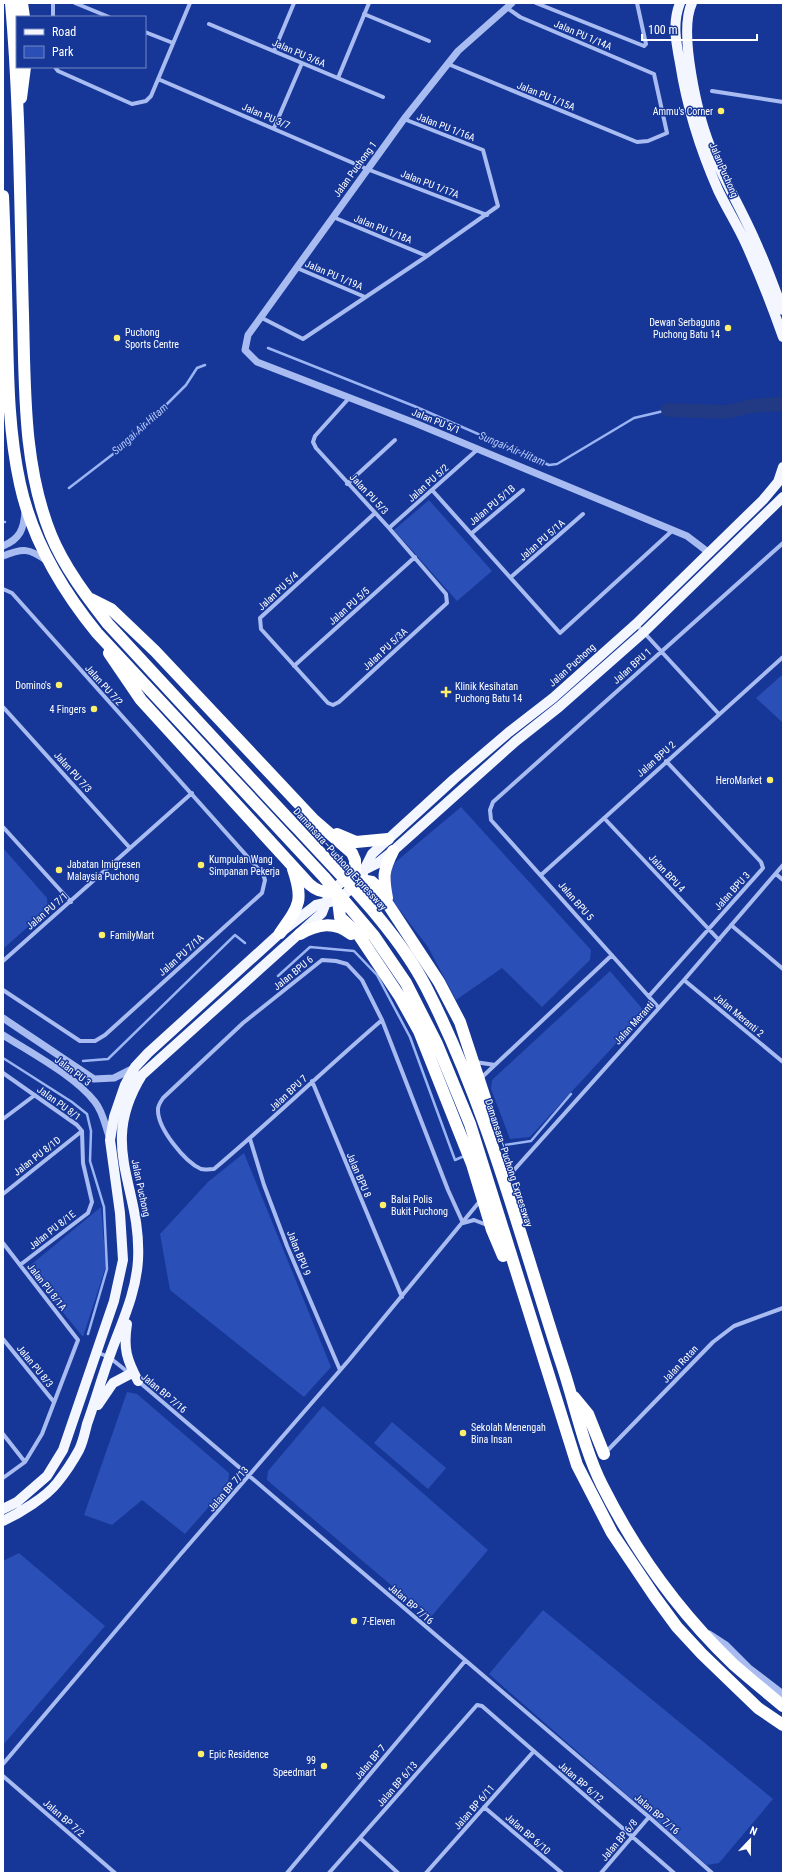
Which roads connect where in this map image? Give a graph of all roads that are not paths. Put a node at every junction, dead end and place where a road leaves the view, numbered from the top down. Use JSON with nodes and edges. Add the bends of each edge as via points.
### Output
{"nodes":[{"id":1,"x":11,"y":3,"type":"edge"},
{"id":2,"x":22,"y":3,"type":"edge"},
{"id":3,"x":53,"y":3,"type":"edge"},
{"id":4,"x":75,"y":3,"type":"edge"},
{"id":5,"x":190,"y":3,"type":"edge"},
{"id":6,"x":294,"y":3,"type":"edge"},
{"id":7,"x":369,"y":3,"type":"edge"},
{"id":8,"x":536,"y":3,"type":"edge"},
{"id":9,"x":637,"y":3,"type":"edge"},
{"id":10,"x":680,"y":3,"type":"edge"},
{"id":11,"x":692,"y":3,"type":"edge"},
{"id":12,"x":510,"y":6,"type":"edge"},
{"id":13,"x":364,"y":14,"type":"junction"},
{"id":14,"x":24,"y":16,"type":"edge"},
{"id":15,"x":53,"y":16,"type":"edge"},
{"id":16,"x":107,"y":16,"type":"edge"},
{"id":17,"x":209,"y":24,"type":"dead end"},
{"id":18,"x":146,"y":32,"type":"edge"},
{"id":19,"x":429,"y":41,"type":"dead end"},
{"id":20,"x":173,"y":43,"type":"junction"},
{"id":21,"x":274,"y":51,"type":"junction"},
{"id":22,"x":302,"y":63,"type":"junction"},
{"id":23,"x":448,"y":64,"type":"junction"},
{"id":24,"x":25,"y":68,"type":"edge"},
{"id":25,"x":56,"y":68,"type":"edge"},
{"id":26,"x":338,"y":78,"type":"junction"},
{"id":27,"x":158,"y":79,"type":"junction"},
{"id":28,"x":712,"y":91,"type":"dead end"},
{"id":29,"x":383,"y":97,"type":"dead end"},
{"id":30,"x":783,"y":102,"type":"edge"},
{"id":31,"x":404,"y":119,"type":"junction"},
{"id":32,"x":17,"y":127,"type":"junction"},
{"id":33,"x":274,"y":128,"type":"junction"},
{"id":34,"x":637,"y":142,"type":"joint"},
{"id":35,"x":367,"y":168,"type":"junction"},
{"id":36,"x":3,"y":196,"type":"edge"},
{"id":37,"x":487,"y":215,"type":"junction"},
{"id":38,"x":333,"y":217,"type":"junction"},
{"id":39,"x":427,"y":256,"type":"junction"},
{"id":40,"x":4,"y":268,"type":"edge"},
{"id":41,"x":297,"y":268,"type":"junction"},
{"id":42,"x":365,"y":297,"type":"junction"},
{"id":43,"x":783,"y":310,"type":"edge"},
{"id":44,"x":262,"y":318,"type":"junction"},
{"id":45,"x":783,"y":338,"type":"edge"},
{"id":46,"x":257,"y":362,"type":"joint"},
{"id":47,"x":350,"y":397,"type":"junction"},
{"id":48,"x":395,"y":440,"type":"dead end"},
{"id":49,"x":478,"y":449,"type":"junction"},
{"id":50,"x":783,"y":467,"type":"edge"},
{"id":51,"x":347,"y":484,"type":"junction"},
{"id":52,"x":432,"y":490,"type":"junction"},
{"id":53,"x":523,"y":490,"type":"dead end"},
{"id":54,"x":783,"y":497,"type":"edge"},
{"id":55,"x":25,"y":501,"type":"junction"},
{"id":56,"x":375,"y":513,"type":"junction"},
{"id":57,"x":583,"y":514,"type":"dead end"},
{"id":58,"x":389,"y":528,"type":"junction"},
{"id":59,"x":673,"y":530,"type":"junction"},
{"id":60,"x":472,"y":533,"type":"junction"},
{"id":61,"x":783,"y":543,"type":"edge"},
{"id":62,"x":3,"y":546,"type":"edge"},
{"id":63,"x":708,"y":552,"type":"junction"},
{"id":64,"x":3,"y":556,"type":"edge"},
{"id":65,"x":415,"y":557,"type":"junction"},
{"id":66,"x":50,"y":564,"type":"junction"},
{"id":67,"x":511,"y":577,"type":"junction"},
{"id":68,"x":3,"y":589,"type":"edge"},
{"id":69,"x":88,"y":597,"type":"junction"},
{"id":70,"x":448,"y":603,"type":"joint"},
{"id":71,"x":636,"y":624,"type":"junction"},
{"id":72,"x":644,"y":632,"type":"junction"},
{"id":73,"x":97,"y":633,"type":"junction"},
{"id":74,"x":661,"y":651,"type":"junction"},
{"id":75,"x":783,"y":657,"type":"edge"},
{"id":76,"x":294,"y":666,"type":"junction"},
{"id":77,"x":333,"y":705,"type":"joint"},
{"id":78,"x":3,"y":707,"type":"edge"},
{"id":79,"x":718,"y":713,"type":"junction"},
{"id":80,"x":666,"y":761,"type":"junction"},
{"id":81,"x":192,"y":794,"type":"junction"},
{"id":82,"x":493,"y":802,"type":"joint"},
{"id":83,"x":604,"y":818,"type":"junction"},
{"id":84,"x":314,"y":820,"type":"junction"},
{"id":85,"x":3,"y":827,"type":"edge"},
{"id":86,"x":388,"y":839,"type":"junction"},
{"id":87,"x":130,"y":848,"type":"junction"},
{"id":88,"x":393,"y":851,"type":"junction"},
{"id":89,"x":290,"y":862,"type":"junction"},
{"id":90,"x":783,"y":865,"type":"edge"},
{"id":91,"x":360,"y":873,"type":"junction"},
{"id":92,"x":541,"y":874,"type":"junction"},
{"id":93,"x":776,"y":874,"type":"junction"},
{"id":94,"x":783,"y":880,"type":"edge"},
{"id":95,"x":331,"y":898,"type":"junction"},
{"id":96,"x":70,"y":902,"type":"junction"},
{"id":97,"x":388,"y":903,"type":"junction"},
{"id":98,"x":732,"y":925,"type":"junction"},
{"id":99,"x":708,"y":929,"type":"junction"},
{"id":100,"x":280,"y":933,"type":"junction"},
{"id":101,"x":300,"y":934,"type":"junction"},
{"id":102,"x":719,"y":940,"type":"junction"},
{"id":103,"x":367,"y":948,"type":"junction"},
{"id":104,"x":612,"y":955,"type":"junction"},
{"id":105,"x":3,"y":961,"type":"edge"},
{"id":106,"x":783,"y":969,"type":"edge"},
{"id":107,"x":684,"y":980,"type":"junction"},
{"id":108,"x":3,"y":990,"type":"edge"},
{"id":109,"x":649,"y":996,"type":"junction"},
{"id":110,"x":659,"y":1008,"type":"junction"},
{"id":111,"x":3,"y":1018,"type":"edge"},
{"id":112,"x":382,"y":1020,"type":"junction"},
{"id":113,"x":3,"y":1034,"type":"edge"},
{"id":114,"x":472,"y":1058,"type":"junction"},
{"id":115,"x":783,"y":1062,"type":"edge"},
{"id":116,"x":494,"y":1065,"type":"junction"},
{"id":117,"x":135,"y":1067,"type":"junction"},
{"id":118,"x":3,"y":1073,"type":"edge"},
{"id":119,"x":312,"y":1081,"type":"junction"},
{"id":120,"x":479,"y":1081,"type":"junction"},
{"id":121,"x":35,"y":1095,"type":"junction"},
{"id":122,"x":3,"y":1119,"type":"edge"},
{"id":123,"x":82,"y":1131,"type":"junction"},
{"id":124,"x":489,"y":1132,"type":"junction"},
{"id":125,"x":250,"y":1139,"type":"junction"},
{"id":126,"x":110,"y":1140,"type":"junction"},
{"id":127,"x":202,"y":1169,"type":"joint"},
{"id":128,"x":503,"y":1182,"type":"junction"},
{"id":129,"x":3,"y":1194,"type":"edge"},
{"id":130,"x":483,"y":1198,"type":"junction"},
{"id":131,"x":91,"y":1207,"type":"joint"},
{"id":132,"x":463,"y":1223,"type":"junction"},
{"id":133,"x":492,"y":1230,"type":"junction"},
{"id":134,"x":3,"y":1243,"type":"edge"},
{"id":135,"x":20,"y":1265,"type":"junction"},
{"id":136,"x":133,"y":1289,"type":"junction"},
{"id":137,"x":402,"y":1297,"type":"junction"},
{"id":138,"x":783,"y":1308,"type":"edge"},
{"id":139,"x":529,"y":1316,"type":"junction"},
{"id":140,"x":3,"y":1339,"type":"edge"},
{"id":141,"x":96,"y":1352,"type":"junction"},
{"id":142,"x":109,"y":1357,"type":"junction"},
{"id":143,"x":340,"y":1370,"type":"junction"},
{"id":144,"x":134,"y":1378,"type":"junction"},
{"id":145,"x":573,"y":1397,"type":"junction"},
{"id":146,"x":54,"y":1402,"type":"junction"},
{"id":147,"x":85,"y":1431,"type":"junction"},
{"id":148,"x":3,"y":1434,"type":"edge"},
{"id":149,"x":604,"y":1454,"type":"joint"},
{"id":150,"x":25,"y":1462,"type":"junction"},
{"id":151,"x":250,"y":1476,"type":"junction"},
{"id":152,"x":3,"y":1478,"type":"edge"},
{"id":153,"x":3,"y":1509,"type":"edge"},
{"id":154,"x":3,"y":1521,"type":"edge"},
{"id":155,"x":701,"y":1628,"type":"junction"},
{"id":156,"x":465,"y":1661,"type":"junction"},
{"id":157,"x":783,"y":1694,"type":"edge"},
{"id":158,"x":477,"y":1705,"type":"joint"},
{"id":159,"x":783,"y":1706,"type":"edge"},
{"id":160,"x":783,"y":1726,"type":"edge"},
{"id":161,"x":534,"y":1751,"type":"junction"},
{"id":162,"x":3,"y":1764,"type":"edge"},
{"id":163,"x":3,"y":1776,"type":"edge"},
{"id":164,"x":484,"y":1807,"type":"junction"},
{"id":165,"x":649,"y":1817,"type":"junction"},
{"id":166,"x":632,"y":1836,"type":"junction"},
{"id":167,"x":360,"y":1838,"type":"junction"},
{"id":168,"x":115,"y":1873,"type":"edge"},
{"id":169,"x":287,"y":1873,"type":"edge"},
{"id":170,"x":329,"y":1873,"type":"edge"},
{"id":171,"x":398,"y":1873,"type":"edge"},
{"id":172,"x":426,"y":1873,"type":"edge"},
{"id":173,"x":562,"y":1873,"type":"edge"},
{"id":174,"x":601,"y":1873,"type":"edge"},
{"id":175,"x":674,"y":1873,"type":"edge"},
{"id":176,"x":712,"y":1873,"type":"edge"}],
"edges":[{"from":1,"to":32,"type":"highway","name":"Damansara–Puchong Expressway"},
{"from":2,"to":14,"type":"highway"},
{"from":3,"to":15,"type":"street"},
{"from":4,"to":16,"type":"street"},
{"from":5,"to":20,"type":"street"},
{"from":6,"to":21,"type":"street"},
{"from":7,"to":13,"type":"street"},
{"from":8,"to":9,"type":"street","via":[[644,46],[646,44]]},
{"from":10,"to":45,"type":"main road","name":"Jalan Puchong","via":[[675,24],[676,41],[689,112],[700,147],[767,292]]},
{"from":11,"to":43,"type":"main road","name":"Jalan Puchong","via":[[686,27],[692,78],[710,145],[757,244]]},
{"from":12,"to":23,"type":"street","name":"Jalan Puchong 1","via":[[458,51]]},
{"from":12,"to":34,"type":"street","name":"Jalan PU 1/14A","via":[[520,17],[654,74],[667,133],[648,142]]},
{"from":13,"to":19,"type":"street"},
{"from":13,"to":26,"type":"street"},
{"from":17,"to":21,"type":"street","name":"Jalan PU 3/6A"},
{"from":18,"to":20,"type":"street"},
{"from":20,"to":27,"type":"street"},
{"from":21,"to":22,"type":"street","name":"Jalan PU 3/6A"},
{"from":22,"to":26,"type":"street","name":"Jalan PU 3/6A"},
{"from":22,"to":33,"type":"street"},
{"from":23,"to":31,"type":"street","name":"Jalan Puchong 1"},
{"from":23,"to":34,"type":"street","name":"Jalan PU 1/15A"},
{"from":24,"to":32,"type":"highway"},
{"from":25,"to":27,"type":"street","via":[[132,104],[146,101]]},
{"from":26,"to":29,"type":"street","name":"Jalan PU 3/6A"},
{"from":27,"to":33,"type":"street","name":"Jalan PU 3/7"},
{"from":28,"to":30,"type":"street"},
{"from":31,"to":35,"type":"street","name":"Jalan Puchong 1"},
{"from":31,"to":37,"type":"street","name":"Jalan PU 1/16A","via":[[482,150],[498,206]]},
{"from":32,"to":69,"type":"highway","name":"Damansara–Puchong Expressway","via":[[29,442],[37,490],[51,535]]},
{"from":33,"to":35,"type":"street","name":"Jalan PU 3/7"},
{"from":35,"to":37,"type":"street","name":"Jalan PU 1/17A"},
{"from":35,"to":38,"type":"street","name":"Jalan Puchong 1"},
{"from":36,"to":40,"type":"highway"},
{"from":37,"to":39,"type":"street"},
{"from":38,"to":39,"type":"street","name":"Jalan PU 1/18A"},
{"from":38,"to":41,"type":"street","name":"Jalan Puchong 1"},
{"from":39,"to":42,"type":"street"},
{"from":40,"to":55,"type":"highway","via":[[13,436]]},
{"from":41,"to":42,"type":"street","name":"Jalan PU 1/19A"},
{"from":41,"to":44,"type":"street","name":"Jalan Puchong 1"},
{"from":42,"to":44,"type":"street","via":[[303,339]]},
{"from":44,"to":46,"type":"street","name":"Jalan Puchong 1","via":[[248,335],[246,342],[246,350]]},
{"from":46,"to":47,"type":"street","name":"Jalan PU 5/1"},
{"from":47,"to":49,"type":"street","name":"Jalan PU 5/1"},
{"from":47,"to":51,"type":"street","name":"Jalan PU 5/3","via":[[314,436],[313,442]]},
{"from":48,"to":51,"type":"street"},
{"from":49,"to":52,"type":"street","name":"Jalan PU 5/2"},
{"from":49,"to":59,"type":"street","name":"Jalan PU 5/1"},
{"from":50,"to":63,"type":"main road","name":"Jalan Puchong","via":[[778,482],[763,500]]},
{"from":51,"to":56,"type":"street","name":"Jalan PU 5/3"},
{"from":52,"to":58,"type":"street","name":"Jalan PU 5/2"},
{"from":52,"to":60,"type":"street"},
{"from":53,"to":60,"type":"street","name":"Jalan PU 5/1B"},
{"from":54,"to":72,"type":"main road","name":"Jalan Puchong"},
{"from":55,"to":62,"type":"street","via":[[24,526],[21,533]]},
{"from":55,"to":66,"type":"highway"},
{"from":56,"to":58,"type":"street","name":"Jalan PU 5/3"},
{"from":56,"to":76,"type":"street","name":"Jalan PU 5/4","via":[[260,618],[261,629]]},
{"from":57,"to":67,"type":"street","name":"Jalan PU 5/1A"},
{"from":58,"to":65,"type":"street","name":"Jalan PU 5/3"},
{"from":59,"to":63,"type":"street","name":"Jalan PU 5/1","via":[[687,536]]},
{"from":59,"to":67,"type":"street","via":[[560,633]]},
{"from":60,"to":67,"type":"street"},
{"from":61,"to":74,"type":"street","name":"Jalan BPU 1"},
{"from":63,"to":71,"type":"main road","name":"Jalan Puchong"},
{"from":64,"to":66,"type":"street","via":[[18,550],[30,550]]},
{"from":65,"to":70,"type":"street","name":"Jalan PU 5/3","via":[[446,594]]},
{"from":65,"to":76,"type":"street","name":"Jalan PU 5/5"},
{"from":66,"to":73,"type":"highway","via":[[73,602]]},
{"from":68,"to":81,"type":"street","name":"Jalan PU 7/2","via":[[12,593]]},
{"from":69,"to":84,"type":"highway","via":[[111,609],[155,651]]},
{"from":69,"to":124,"type":"highway","name":"Damansara–Puchong Expressway","via":[[108,624],[334,868],[391,934],[424,984],[452,1042]]},
{"from":70,"to":77,"type":"street","name":"Jalan PU 5/3A"},
{"from":71,"to":72,"type":"street"},
{"from":71,"to":86,"type":"main road","name":"Jalan Puchong","via":[[553,698],[454,779]]},
{"from":72,"to":74,"type":"street"},
{"from":72,"to":88,"type":"main road","name":"Jalan Puchong","via":[[516,741]]},
{"from":73,"to":89,"type":"highway","via":[[141,700]]},
{"from":73,"to":139,"type":"highway","via":[[324,878],[374,936],[406,982],[437,1044],[470,1124]]},
{"from":74,"to":79,"type":"street"},
{"from":74,"to":82,"type":"street","name":"Jalan BPU 1"},
{"from":75,"to":79,"type":"street","name":"Jalan BPU 2"},
{"from":76,"to":77,"type":"street","name":"Jalan PU 5/4","via":[[328,703]]},
{"from":78,"to":87,"type":"street","name":"Jalan PU 7/3"},
{"from":79,"to":80,"type":"street","name":"Jalan BPU 2"},
{"from":80,"to":83,"type":"street","name":"Jalan BPU 2"},
{"from":80,"to":99,"type":"street","name":"Jalan BPU 3","via":[[762,862],[763,868],[760,873]]},
{"from":81,"to":87,"type":"street","name":"Jalan PU 7/1"},
{"from":81,"to":108,"type":"street","name":"Jalan PU 7/1A","via":[[263,874],[265,880],[262,893],[105,1035],[95,1041],[80,1041]]},
{"from":82,"to":92,"type":"street","name":"Jalan BPU 5","via":[[490,810],[491,820]]},
{"from":83,"to":92,"type":"street","name":"Jalan BPU 2"},
{"from":83,"to":99,"type":"street","name":"Jalan BPU 4"},
{"from":84,"to":86,"type":"highway","via":[[341,837],[356,842]]},
{"from":84,"to":91,"type":"highway","via":[[352,853]]},
{"from":85,"to":96,"type":"street"},
{"from":86,"to":91,"type":"main road","name":"Jalan Puchong","via":[[372,854]]},
{"from":87,"to":96,"type":"street","name":"Jalan PU 7/1"},
{"from":88,"to":91,"type":"main road","name":"Jalan Puchong"},
{"from":88,"to":97,"type":"highway","via":[[383,878]]},
{"from":89,"to":95,"type":"highway","via":[[316,889]]},
{"from":89,"to":100,"type":"highway","via":[[300,889],[293,914]]},
{"from":90,"to":93,"type":"street","name":"Jalan Meranti"},
{"from":91,"to":95,"type":"main road","name":"Jalan Puchong"},
{"from":91,"to":97,"type":"highway","via":[[376,886]]},
{"from":92,"to":104,"type":"street","name":"Jalan BPU 5"},
{"from":93,"to":94,"type":"street"},
{"from":93,"to":98,"type":"street","name":"Jalan Meranti"},
{"from":95,"to":100,"type":"main road","name":"Jalan Puchong","via":[[316,905]]},
{"from":95,"to":101,"type":"main road","name":"Jalan Puchong","via":[[322,913]]},
{"from":95,"to":103,"type":"highway","via":[[340,917],[358,934]]},
{"from":96,"to":105,"type":"street","name":"Jalan PU 7/1"},
{"from":97,"to":114,"type":"highway","via":[[439,982],[460,1022]]},
{"from":98,"to":102,"type":"street","name":"Jalan Meranti"},
{"from":98,"to":106,"type":"street"},
{"from":99,"to":102,"type":"street","name":"Jalan BPU 4"},
{"from":99,"to":109,"type":"street","name":"Jalan BPU 3"},
{"from":100,"to":117,"type":"main road","name":"Jalan Puchong"},
{"from":101,"to":103,"type":"highway","via":[[314,927],[338,926]]},
{"from":101,"to":136,"type":"main road","name":"Jalan Puchong","via":[[142,1075],[126,1104],[121,1139],[122,1157],[137,1228],[138,1260]]},
{"from":102,"to":107,"type":"street","name":"Jalan Meranti"},
{"from":103,"to":130,"type":"highway","via":[[400,997],[418,1032],[453,1114]]},
{"from":104,"to":109,"type":"street","name":"Jalan BPU 5"},
{"from":104,"to":116,"type":"street"},
{"from":107,"to":110,"type":"street","name":"Jalan Meranti"},
{"from":107,"to":115,"type":"street","name":"Jalan Meranti 2"},
{"from":109,"to":110,"type":"street","name":"Jalan BPU 5"},
{"from":110,"to":128,"type":"street","name":"Jalan Meranti"},
{"from":111,"to":117,"type":"street","name":"Jalan PU 3","via":[[94,1079],[114,1078]]},
{"from":112,"to":119,"type":"street","name":"Jalan BPU 7"},
{"from":112,"to":127,"type":"street","name":"Jalan BPU 6","via":[[362,980],[347,964],[322,960],[243,1024],[163,1098],[158,1109],[160,1124],[169,1138],[185,1157]]},
{"from":112,"to":132,"type":"street","name":"Jalan BPU 6"},
{"from":113,"to":126,"type":"street","name":"Jalan PU 3","via":[[74,1082],[87,1094],[102,1115]]},
{"from":114,"to":116,"type":"street"},
{"from":114,"to":120,"type":"highway"},
{"from":116,"to":120,"type":"street"},
{"from":117,"to":126,"type":"main road","name":"Jalan Puchong","via":[[119,1100]]},
{"from":118,"to":121,"type":"street","name":"Jalan PU 8/1"},
{"from":119,"to":125,"type":"street","name":"Jalan BPU 7"},
{"from":119,"to":137,"type":"street","name":"Jalan BPU 8"},
{"from":120,"to":124,"type":"highway","via":[[485,1098]]},
{"from":121,"to":122,"type":"street"},
{"from":121,"to":123,"type":"street","name":"Jalan PU 8/1"},
{"from":123,"to":129,"type":"street","name":"Jalan PU 8/1D"},
{"from":123,"to":131,"type":"street","name":"Jalan PU 8/1","via":[[83,1163]]},
{"from":124,"to":128,"type":"highway","name":"Damansara–Puchong Expressway"},
{"from":125,"to":127,"type":"street","name":"Jalan BPU 7","via":[[214,1169]]},
{"from":125,"to":143,"type":"street","name":"Jalan BPU 9","via":[[287,1246]]},
{"from":126,"to":141,"type":"main road","name":"Jalan Puchong","via":[[120,1213],[123,1260],[114,1301]]},
{"from":128,"to":145,"type":"highway","name":"Damansara–Puchong Expressway"},
{"from":130,"to":132,"type":"street","name":"Jalan BP 7/13"},
{"from":130,"to":133,"type":"highway"},
{"from":131,"to":135,"type":"street","name":"Jalan PU 8/1E","via":[[88,1213]]},
{"from":132,"to":133,"type":"street","via":[[480,1221]]},
{"from":132,"to":137,"type":"street","name":"Jalan BP 7/13"},
{"from":133,"to":139,"type":"highway"},
{"from":134,"to":135,"type":"street","name":"Jalan PU 8/1A"},
{"from":135,"to":146,"type":"street","name":"Jalan PU 8/1A","via":[[78,1340]]},
{"from":136,"to":142,"type":"main road","name":"Jalan Puchong","via":[[124,1322]]},
{"from":136,"to":144,"type":"main road","via":[[125,1335],[127,1359]]},
{"from":137,"to":143,"type":"street","name":"Jalan BP 7/13"},
{"from":138,"to":149,"type":"street","name":"Jalan Rotan","via":[[734,1326],[713,1342]]},
{"from":139,"to":160,"type":"highway","via":[[577,1465],[612,1533],[677,1627],[758,1708]]},
{"from":140,"to":146,"type":"street","name":"Jalan PU 8/3"},
{"from":141,"to":142,"type":"street","name":"Jalan BP 7/16"},
{"from":141,"to":153,"type":"main road","name":"Jalan Puchong","via":[[63,1450],[47,1476],[17,1502]]},
{"from":142,"to":144,"type":"street","name":"Jalan BP 7/16"},
{"from":142,"to":147,"type":"main road","name":"Jalan Puchong"},
{"from":143,"to":151,"type":"street","name":"Jalan BP 7/13"},
{"from":144,"to":147,"type":"main road","via":[[113,1383],[103,1396]]},
{"from":144,"to":151,"type":"street","name":"Jalan BP 7/16"},
{"from":145,"to":149,"type":"highway","via":[[588,1414]]},
{"from":145,"to":155,"type":"highway","name":"Damansara–Puchong Expressway","via":[[586,1446],[602,1484],[654,1572]]},
{"from":146,"to":150,"type":"street","via":[[42,1434]]},
{"from":147,"to":154,"type":"main road","name":"Jalan Puchong","via":[[79,1449],[56,1484],[22,1512]]},
{"from":148,"to":150,"type":"street"},
{"from":150,"to":152,"type":"street"},
{"from":151,"to":156,"type":"street","name":"Jalan BP 7/16"},
{"from":151,"to":162,"type":"street","name":"Jalan BP 7/13"},
{"from":155,"to":157,"type":"street","via":[[726,1645],[749,1668]]},
{"from":155,"to":159,"type":"highway","name":"Damansara–Puchong Expressway","via":[[733,1663]]},
{"from":156,"to":165,"type":"street","name":"Jalan BP 7/16"},
{"from":156,"to":169,"type":"street","name":"Jalan BP 7"},
{"from":158,"to":161,"type":"street","name":"Jalan BP 6/12","via":[[482,1706]]},
{"from":158,"to":167,"type":"street","name":"Jalan BP 6/13"},
{"from":161,"to":164,"type":"street","name":"Jalan BP 6/11"},
{"from":161,"to":166,"type":"street","name":"Jalan BP 6/12"},
{"from":163,"to":168,"type":"street","name":"Jalan BP 7/2"},
{"from":164,"to":172,"type":"street","name":"Jalan BP 6/11"},
{"from":164,"to":173,"type":"street","name":"Jalan BP 6/10"},
{"from":165,"to":166,"type":"street","name":"Jalan BP 6/8"},
{"from":165,"to":176,"type":"street","name":"Jalan BP 7/16"},
{"from":166,"to":174,"type":"street","name":"Jalan BP 6/8"},
{"from":166,"to":175,"type":"street","name":"Jalan BP 6/12"},
{"from":167,"to":170,"type":"street","name":"Jalan BP 6/13"},
{"from":167,"to":171,"type":"street"}]}
